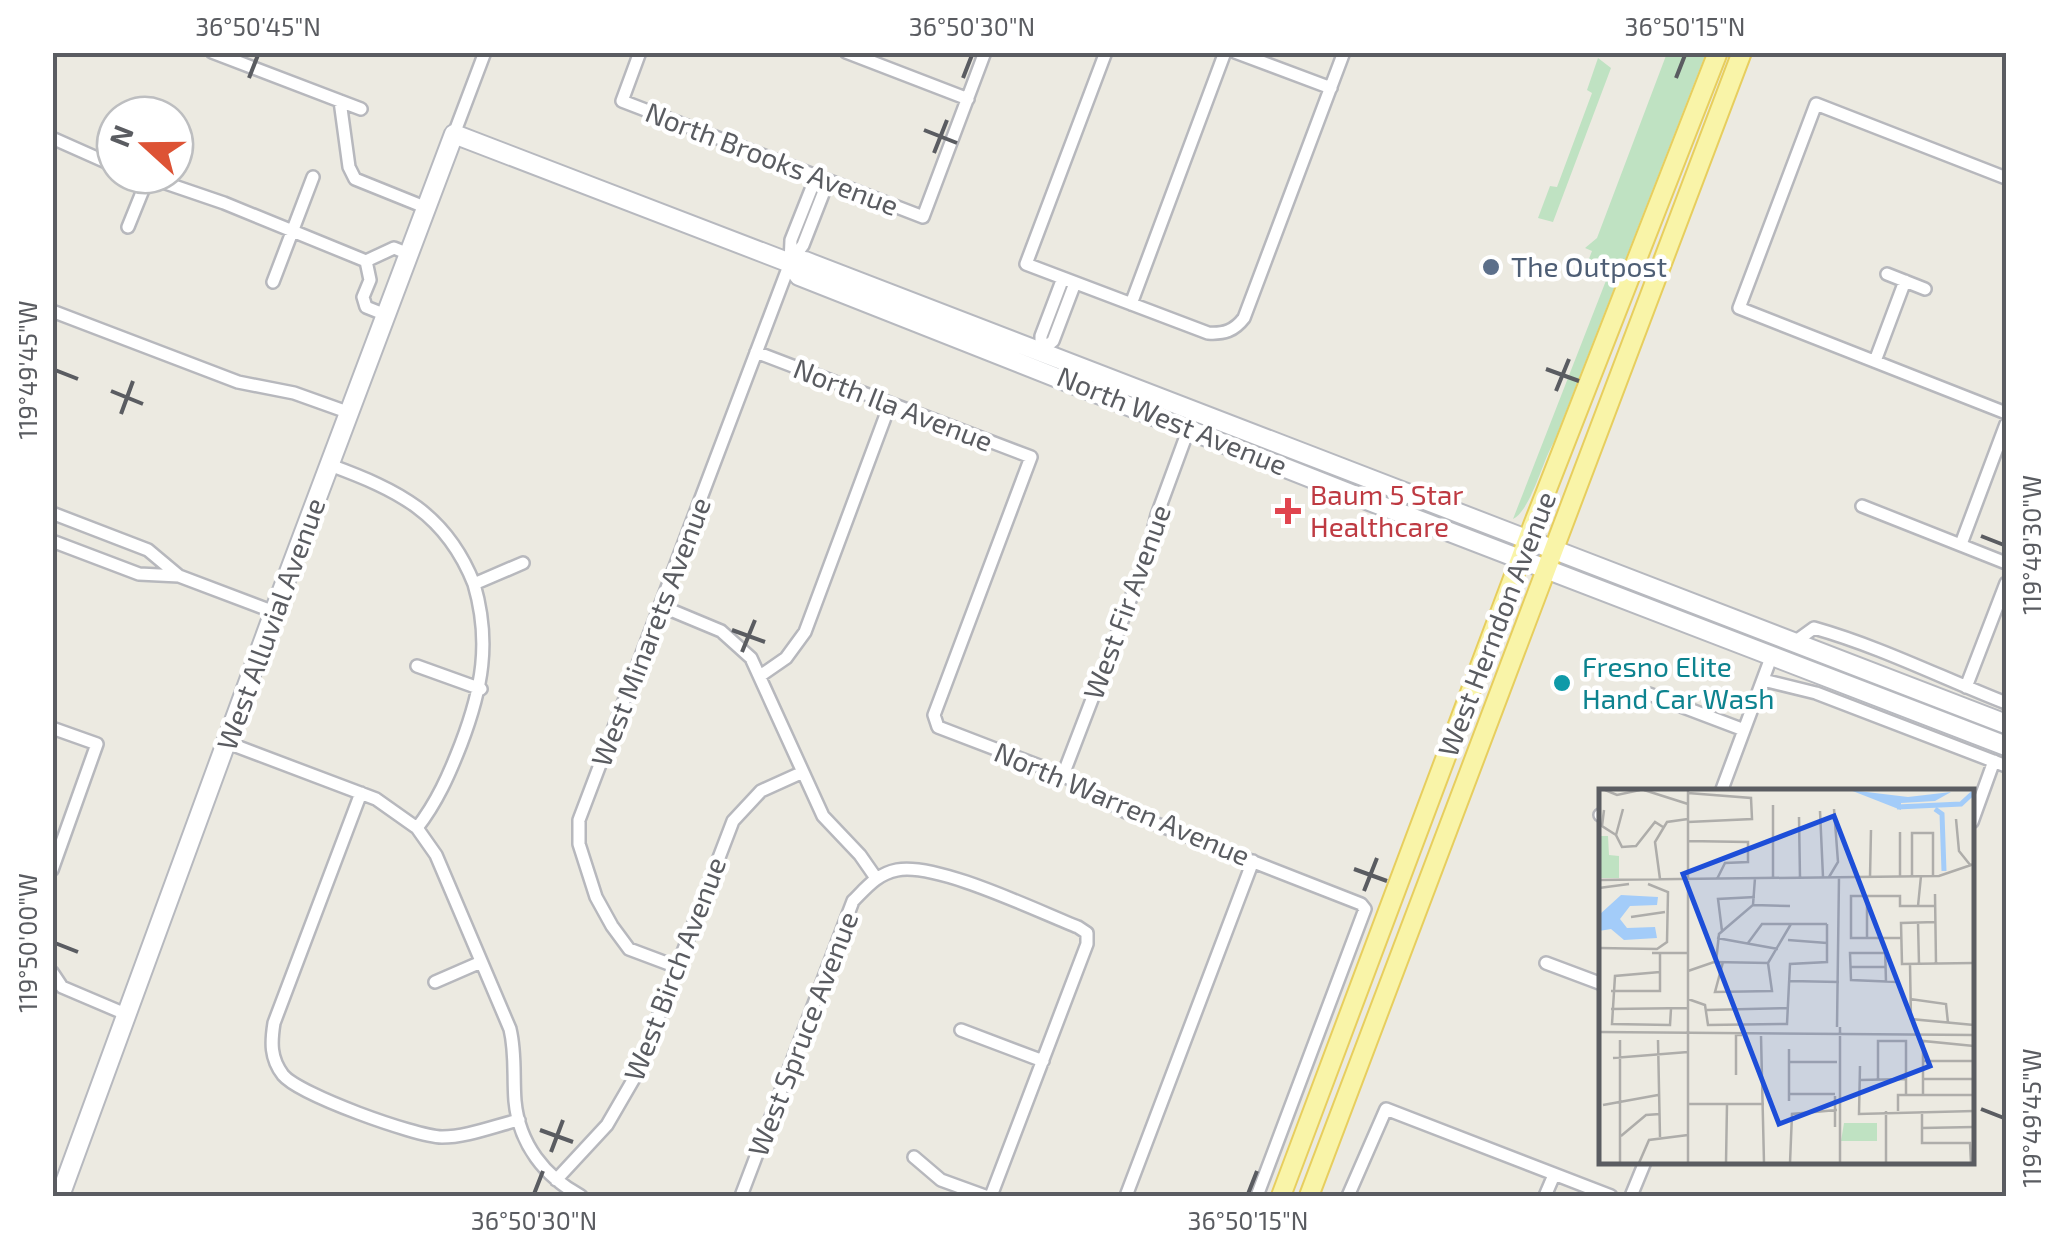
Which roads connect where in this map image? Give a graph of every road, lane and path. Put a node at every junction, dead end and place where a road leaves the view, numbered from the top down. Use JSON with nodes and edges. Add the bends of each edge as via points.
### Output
{"nodes":[{"id":1,"x":212,"y":52,"type":"edge"},
{"id":2,"x":485,"y":52,"type":"edge"},
{"id":3,"x":640,"y":52,"type":"edge"},
{"id":4,"x":846,"y":52,"type":"edge"},
{"id":5,"x":986,"y":52,"type":"edge"},
{"id":6,"x":1106,"y":52,"type":"edge"},
{"id":7,"x":1225,"y":52,"type":"edge"},
{"id":8,"x":1235,"y":52,"type":"edge"},
{"id":9,"x":1344,"y":52,"type":"edge"},
{"id":10,"x":1718,"y":52,"type":"edge"},
{"id":11,"x":1742,"y":52,"type":"edge"},
{"id":12,"x":1331,"y":88,"type":"junction"},
{"id":13,"x":968,"y":99,"type":"junction"},
{"id":14,"x":340,"y":102,"type":"junction"},
{"id":15,"x":361,"y":110,"type":"dead end"},
{"id":16,"x":454,"y":134,"type":"junction"},
{"id":17,"x":52,"y":138,"type":"edge"},
{"id":18,"x":95,"y":157,"type":"edge"},
{"id":19,"x":313,"y":177,"type":"dead end"},
{"id":20,"x":2006,"y":178,"type":"edge"},
{"id":21,"x":822,"y":179,"type":"junction"},
{"id":22,"x":195,"y":193,"type":"edge"},
{"id":23,"x":139,"y":195,"type":"edge"},
{"id":24,"x":427,"y":208,"type":"junction"},
{"id":25,"x":128,"y":227,"type":"dead end"},
{"id":26,"x":293,"y":232,"type":"junction"},
{"id":27,"x":410,"y":254,"type":"junction"},
{"id":28,"x":366,"y":261,"type":"junction"},
{"id":29,"x":790,"y":263,"type":"junction"},
{"id":30,"x":1887,"y":274,"type":"dead end"},
{"id":31,"x":1069,"y":281,"type":"junction"},
{"id":32,"x":1905,"y":281,"type":"junction"},
{"id":33,"x":273,"y":282,"type":"dead end"},
{"id":34,"x":1925,"y":288,"type":"dead end"},
{"id":35,"x":1131,"y":304,"type":"junction"},
{"id":36,"x":52,"y":311,"type":"edge"},
{"id":37,"x":386,"y":315,"type":"junction"},
{"id":38,"x":756,"y":352,"type":"junction"},
{"id":39,"x":1039,"y":358,"type":"junction"},
{"id":40,"x":1875,"y":361,"type":"junction"},
{"id":41,"x":890,"y":404,"type":"junction"},
{"id":42,"x":350,"y":412,"type":"junction"},
{"id":43,"x":2006,"y":413,"type":"edge"},
{"id":44,"x":2006,"y":424,"type":"edge"},
{"id":45,"x":1190,"y":428,"type":"junction"},
{"id":46,"x":1273,"y":440,"type":"junction"},
{"id":47,"x":330,"y":465,"type":"junction"},
{"id":48,"x":1862,"y":506,"type":"dead end"},
{"id":49,"x":52,"y":513,"type":"edge"},
{"id":50,"x":1528,"y":539,"type":"junction"},
{"id":51,"x":52,"y":541,"type":"edge"},
{"id":52,"x":1961,"y":544,"type":"junction"},
{"id":53,"x":1554,"y":549,"type":"junction"},
{"id":54,"x":1522,"y":558,"type":"junction"},
{"id":55,"x":523,"y":563,"type":"dead end"},
{"id":56,"x":2006,"y":564,"type":"edge"},
{"id":57,"x":1546,"y":568,"type":"junction"},
{"id":58,"x":178,"y":576,"type":"junction"},
{"id":59,"x":2006,"y":583,"type":"edge"},
{"id":60,"x":474,"y":584,"type":"junction"},
{"id":61,"x":661,"y":606,"type":"junction"},
{"id":62,"x":1654,"y":610,"type":"junction"},
{"id":63,"x":274,"y":612,"type":"junction"},
{"id":64,"x":1738,"y":620,"type":"junction"},
{"id":65,"x":1706,"y":630,"type":"junction"},
{"id":66,"x":1774,"y":634,"type":"junction"},
{"id":67,"x":1796,"y":641,"type":"junction"},
{"id":68,"x":1875,"y":646,"type":"junction"},
{"id":69,"x":1772,"y":656,"type":"junction"},
{"id":70,"x":417,"y":666,"type":"dead end"},
{"id":71,"x":1866,"y":669,"type":"junction"},
{"id":72,"x":760,"y":676,"type":"junction"},
{"id":73,"x":1762,"y":680,"type":"junction"},
{"id":74,"x":1966,"y":687,"type":"junction"},
{"id":75,"x":481,"y":689,"type":"junction"},
{"id":76,"x":1649,"y":694,"type":"dead end"},
{"id":77,"x":2006,"y":702,"type":"edge"},
{"id":78,"x":934,"y":721,"type":"joint"},
{"id":79,"x":2006,"y":724,"type":"edge"},
{"id":80,"x":52,"y":728,"type":"edge"},
{"id":81,"x":1744,"y":730,"type":"junction"},
{"id":82,"x":228,"y":743,"type":"junction"},
{"id":83,"x":2006,"y":746,"type":"edge"},
{"id":84,"x":2000,"y":764,"type":"edge"},
{"id":85,"x":803,"y":772,"type":"junction"},
{"id":86,"x":1064,"y":775,"type":"junction"},
{"id":87,"x":1722,"y":789,"type":"edge"},
{"id":88,"x":361,"y":793,"type":"junction"},
{"id":89,"x":1974,"y":818,"type":"edge"},
{"id":90,"x":417,"y":828,"type":"junction"},
{"id":91,"x":1254,"y":861,"type":"junction"},
{"id":92,"x":52,"y":870,"type":"edge"},
{"id":93,"x":876,"y":878,"type":"junction"},
{"id":94,"x":481,"y":962,"type":"junction"},
{"id":95,"x":1546,"y":963,"type":"dead end"},
{"id":96,"x":677,"y":967,"type":"junction"},
{"id":97,"x":52,"y":972,"type":"edge"},
{"id":98,"x":435,"y":982,"type":"dead end"},
{"id":99,"x":1599,"y":983,"type":"edge"},
{"id":100,"x":128,"y":1015,"type":"junction"},
{"id":101,"x":961,"y":1030,"type":"dead end"},
{"id":102,"x":1042,"y":1061,"type":"junction"},
{"id":103,"x":518,"y":1120,"type":"junction"},
{"id":104,"x":914,"y":1157,"type":"dead end"},
{"id":105,"x":1643,"y":1164,"type":"edge"},
{"id":106,"x":1554,"y":1175,"type":"junction"},
{"id":107,"x":556,"y":1180,"type":"junction"},
{"id":108,"x":60,"y":1196,"type":"edge"},
{"id":109,"x":581,"y":1196,"type":"edge"},
{"id":110,"x":741,"y":1196,"type":"edge"},
{"id":111,"x":988,"y":1196,"type":"edge"},
{"id":112,"x":1126,"y":1196,"type":"edge"},
{"id":113,"x":1257,"y":1196,"type":"edge"},
{"id":114,"x":1281,"y":1196,"type":"edge"},
{"id":115,"x":1310,"y":1196,"type":"edge"},
{"id":116,"x":1348,"y":1196,"type":"edge"},
{"id":117,"x":1546,"y":1196,"type":"edge"},
{"id":118,"x":1612,"y":1196,"type":"edge"},
{"id":119,"x":1631,"y":1196,"type":"edge"}],
"edges":[{"from":1,"to":14,"type":"street"},
{"from":2,"to":16,"type":"street","name":"West Alluvial Avenue"},
{"from":3,"to":21,"type":"street","name":"North Brooks Avenue","via":[[622,101]]},
{"from":4,"to":13,"type":"street"},
{"from":5,"to":13,"type":"street"},
{"from":6,"to":31,"type":"street","via":[[1026,264]]},
{"from":7,"to":35,"type":"street"},
{"from":8,"to":12,"type":"street"},
{"from":9,"to":12,"type":"street"},
{"from":10,"to":50,"type":"main road","name":"West Herndon Avenue"},
{"from":11,"to":53,"type":"main road","name":"West Herndon Avenue"},
{"from":12,"to":35,"type":"street","via":[[1244,318],[1230,331],[1208,332]]},
{"from":13,"to":21,"type":"street","name":"North Brooks Avenue","via":[[923,217]]},
{"from":14,"to":15,"type":"street"},
{"from":14,"to":24,"type":"street","via":[[355,179]]},
{"from":16,"to":24,"type":"street","name":"West Alluvial Avenue"},
{"from":16,"to":29,"type":"street","name":"North West Avenue"},
{"from":17,"to":18,"type":"street"},
{"from":19,"to":26,"type":"street"},
{"from":20,"to":40,"type":"street","via":[[1816,104],[1739,308]]},
{"from":21,"to":29,"type":"street","name":"West Minarets Avenue","via":[[792,240]]},
{"from":22,"to":26,"type":"street"},
{"from":23,"to":25,"type":"street"},
{"from":24,"to":27,"type":"street","name":"West Alluvial Avenue"},
{"from":26,"to":28,"type":"street"},
{"from":26,"to":33,"type":"street"},
{"from":27,"to":28,"type":"street","via":[[394,248]]},
{"from":27,"to":37,"type":"street","name":"West Alluvial Avenue"},
{"from":28,"to":37,"type":"street","via":[[366,307]]},
{"from":29,"to":38,"type":"street","name":"West Minarets Avenue"},
{"from":29,"to":39,"type":"street","name":"North West Avenue","via":[[799,276]]},
{"from":30,"to":32,"type":"street"},
{"from":31,"to":35,"type":"street"},
{"from":31,"to":39,"type":"street","via":[[1041,336]]},
{"from":32,"to":34,"type":"street"},
{"from":32,"to":40,"type":"street"},
{"from":36,"to":42,"type":"street","via":[[238,382]]},
{"from":37,"to":42,"type":"street","name":"West Alluvial Avenue"},
{"from":38,"to":41,"type":"street","name":"North Ila Avenue"},
{"from":38,"to":61,"type":"street","name":"West Minarets Avenue"},
{"from":39,"to":45,"type":"street","name":"North West Avenue"},
{"from":39,"to":46,"type":"street","name":"North West Avenue"},
{"from":40,"to":43,"type":"street"},
{"from":41,"to":72,"type":"street","via":[[805,632],[786,658]]},
{"from":41,"to":78,"type":"street","name":"North Ila Avenue","via":[[1031,457]]},
{"from":42,"to":47,"type":"street","name":"West Alluvial Avenue"},
{"from":44,"to":52,"type":"street"},
{"from":45,"to":46,"type":"street","via":[[1197,422],[1261,444]]},
{"from":45,"to":54,"type":"street","name":"North West Avenue"},
{"from":45,"to":86,"type":"street","name":"West Fir Avenue"},
{"from":46,"to":50,"type":"street","name":"North West Avenue"},
{"from":47,"to":60,"type":"street","via":[[412,502],[450,538]]},
{"from":47,"to":63,"type":"street","name":"West Alluvial Avenue"},
{"from":48,"to":52,"type":"street"},
{"from":49,"to":58,"type":"street","via":[[148,550]]},
{"from":50,"to":53,"type":"street","name":"North West Avenue"},
{"from":50,"to":54,"type":"main road","name":"West Herndon Avenue"},
{"from":51,"to":58,"type":"street","via":[[139,574]]},
{"from":52,"to":56,"type":"street"},
{"from":53,"to":57,"type":"main road","name":"West Herndon Avenue"},
{"from":53,"to":64,"type":"street","name":"North West Avenue"},
{"from":54,"to":57,"type":"street","name":"North West Avenue"},
{"from":54,"to":114,"type":"main road","name":"West Herndon Avenue"},
{"from":55,"to":60,"type":"street"},
{"from":57,"to":62,"type":"street","name":"North West Avenue"},
{"from":57,"to":115,"type":"main road","name":"West Herndon Avenue"},
{"from":58,"to":63,"type":"street"},
{"from":59,"to":74,"type":"street"},
{"from":60,"to":75,"type":"street","via":[[485,638]]},
{"from":61,"to":72,"type":"street","via":[[731,638]]},
{"from":61,"to":96,"type":"street","name":"West Minarets Avenue","via":[[579,820],[579,844],[596,898],[629,949]]},
{"from":62,"to":64,"type":"street","via":[[1665,605],[1716,621]]},
{"from":62,"to":65,"type":"street","name":"North West Avenue"},
{"from":63,"to":82,"type":"street","name":"West Alluvial Avenue"},
{"from":64,"to":66,"type":"street","name":"North West Avenue"},
{"from":65,"to":66,"type":"street","via":[[1764,640]]},
{"from":65,"to":69,"type":"street","name":"North West Avenue"},
{"from":66,"to":67,"type":"street","name":"North West Avenue"},
{"from":67,"to":68,"type":"street","via":[[1814,628]]},
{"from":67,"to":71,"type":"street","name":"North West Avenue"},
{"from":68,"to":71,"type":"street"},
{"from":68,"to":74,"type":"street"},
{"from":69,"to":71,"type":"street","via":[[1785,648],[1846,672]]},
{"from":69,"to":73,"type":"street"},
{"from":69,"to":83,"type":"street","name":"North West Avenue"},
{"from":70,"to":75,"type":"street"},
{"from":71,"to":79,"type":"street","name":"North West Avenue"},
{"from":72,"to":85,"type":"street"},
{"from":73,"to":81,"type":"street"},
{"from":73,"to":84,"type":"street","via":[[1816,692]]},
{"from":74,"to":77,"type":"street"},
{"from":75,"to":90,"type":"street","via":[[448,777]]},
{"from":76,"to":81,"type":"street"},
{"from":78,"to":86,"type":"street","name":"North Warren Avenue"},
{"from":80,"to":92,"type":"street","via":[[97,744]]},
{"from":81,"to":87,"type":"street"},
{"from":82,"to":88,"type":"street"},
{"from":82,"to":100,"type":"street","name":"West Alluvial Avenue"},
{"from":84,"to":89,"type":"street"},
{"from":85,"to":93,"type":"street","via":[[824,816]]},
{"from":85,"to":96,"type":"street","name":"West Birch Avenue","via":[[762,791],[733,820]]},
{"from":86,"to":91,"type":"street","name":"North Warren Avenue","via":[[1126,812]]},
{"from":88,"to":90,"type":"street"},
{"from":88,"to":103,"type":"street","via":[[274,1022],[272,1055],[294,1085],[414,1132],[445,1137]]},
{"from":90,"to":94,"type":"street","via":[[436,855]]},
{"from":91,"to":112,"type":"street"},
{"from":91,"to":113,"type":"street","name":"North Warren Avenue","via":[[1365,909]]},
{"from":93,"to":102,"type":"street","via":[[909,868],[935,872],[1087,934]]},
{"from":93,"to":110,"type":"street","name":"West Spruce Avenue","via":[[853,901]]},
{"from":94,"to":98,"type":"street"},
{"from":94,"to":103,"type":"street","via":[[510,1029]]},
{"from":95,"to":99,"type":"street"},
{"from":96,"to":107,"type":"street","name":"West Birch Avenue","via":[[623,1102]]},
{"from":97,"to":100,"type":"street","via":[[62,987]]},
{"from":100,"to":108,"type":"street","name":"West Alluvial Avenue"},
{"from":101,"to":102,"type":"street"},
{"from":102,"to":111,"type":"street"},
{"from":103,"to":107,"type":"street","via":[[531,1152]]},
{"from":104,"to":111,"type":"street","via":[[940,1180]]},
{"from":105,"to":119,"type":"street"},
{"from":106,"to":116,"type":"street","via":[[1386,1109]]},
{"from":106,"to":117,"type":"street"},
{"from":106,"to":118,"type":"street"},
{"from":107,"to":109,"type":"street"}]}
